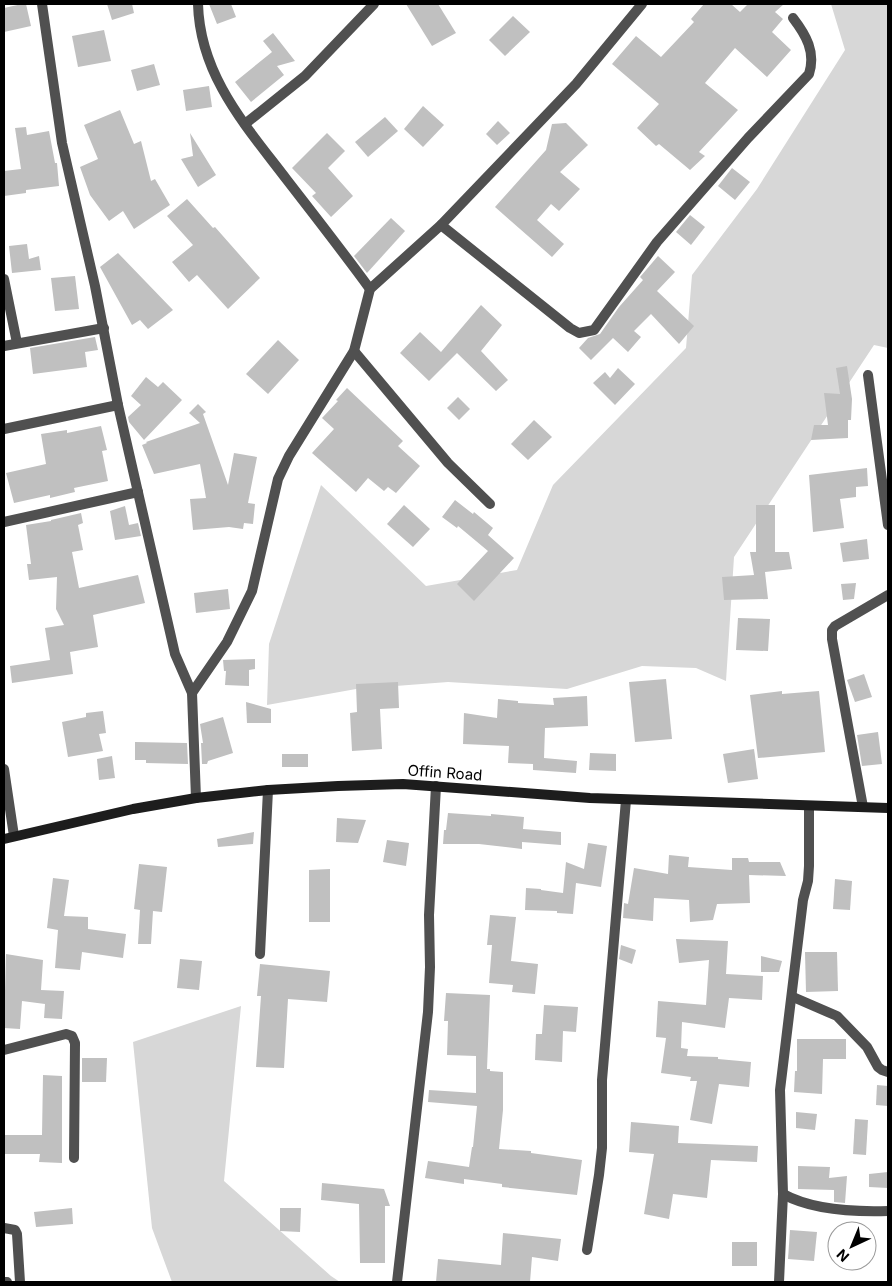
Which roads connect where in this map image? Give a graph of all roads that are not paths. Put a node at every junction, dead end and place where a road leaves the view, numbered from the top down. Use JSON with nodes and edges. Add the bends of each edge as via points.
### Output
{"nodes":[{"id":1,"x":42,"y":4,"type":"edge"},
{"id":2,"x":198,"y":4,"type":"edge"},
{"id":3,"x":374,"y":4,"type":"edge"},
{"id":4,"x":642,"y":4,"type":"edge"},
{"id":5,"x":793,"y":18,"type":"dead end"},
{"id":6,"x":245,"y":124,"type":"junction"},
{"id":7,"x":441,"y":225,"type":"junction"},
{"id":8,"x":4,"y":279,"type":"edge"},
{"id":9,"x":370,"y":289,"type":"junction"},
{"id":10,"x":104,"y":328,"type":"junction"},
{"id":11,"x":17,"y":343,"type":"junction"},
{"id":12,"x":4,"y":346,"type":"edge"},
{"id":13,"x":354,"y":352,"type":"junction"},
{"id":14,"x":868,"y":375,"type":"dead end"},
{"id":15,"x":118,"y":405,"type":"junction"},
{"id":16,"x":4,"y":429,"type":"edge"},
{"id":17,"x":138,"y":492,"type":"junction"},
{"id":18,"x":490,"y":504,"type":"dead end"},
{"id":19,"x":4,"y":522,"type":"edge"},
{"id":20,"x":888,"y":525,"type":"edge"},
{"id":21,"x":888,"y":595,"type":"edge"},
{"id":22,"x":192,"y":693,"type":"junction"},
{"id":23,"x":4,"y":769,"type":"edge"},
{"id":24,"x":436,"y":786,"type":"junction"},
{"id":25,"x":268,"y":790,"type":"junction"},
{"id":26,"x":196,"y":798,"type":"junction"},
{"id":27,"x":626,"y":800,"type":"junction"},
{"id":28,"x":808,"y":806,"type":"junction"},
{"id":29,"x":863,"y":807,"type":"junction"},
{"id":30,"x":888,"y":808,"type":"edge"},
{"id":31,"x":14,"y":836,"type":"junction"},
{"id":32,"x":4,"y":838,"type":"edge"},
{"id":33,"x":260,"y":954,"type":"dead end"},
{"id":34,"x":792,"y":997,"type":"junction"},
{"id":35,"x":4,"y":1050,"type":"edge"},
{"id":36,"x":888,"y":1072,"type":"edge"},
{"id":37,"x":74,"y":1158,"type":"dead end"},
{"id":38,"x":783,"y":1194,"type":"junction"},
{"id":39,"x":888,"y":1211,"type":"edge"},
{"id":40,"x":4,"y":1228,"type":"edge"},
{"id":41,"x":587,"y":1250,"type":"dead end"},
{"id":42,"x":20,"y":1282,"type":"edge"},
{"id":43,"x":397,"y":1282,"type":"edge"},
{"id":44,"x":778,"y":1282,"type":"edge"}],
"edges":[{"from":1,"to":10,"type":"street","via":[[62,143]]},
{"from":2,"to":6,"type":"street","via":[[212,70]]},
{"from":3,"to":6,"type":"street","via":[[305,76]]},
{"from":4,"to":7,"type":"street","via":[[576,84]]},
{"from":5,"to":7,"type":"street","via":[[806,35],[812,63],[809,74],[657,242],[594,330],[579,333],[570,328]]},
{"from":6,"to":9,"type":"street"},
{"from":7,"to":9,"type":"street"},
{"from":8,"to":11,"type":"street"},
{"from":9,"to":13,"type":"street"},
{"from":10,"to":11,"type":"street"},
{"from":10,"to":15,"type":"street"},
{"from":11,"to":12,"type":"street"},
{"from":13,"to":18,"type":"street","via":[[448,463]]},
{"from":13,"to":22,"type":"street","via":[[278,479],[252,591],[227,642]]},
{"from":14,"to":20,"type":"street"},
{"from":15,"to":16,"type":"street"},
{"from":15,"to":17,"type":"street"},
{"from":17,"to":19,"type":"street"},
{"from":17,"to":22,"type":"street","via":[[175,654]]},
{"from":21,"to":29,"type":"street","via":[[832,630]]},
{"from":22,"to":26,"type":"street"},
{"from":23,"to":31,"type":"street"},
{"from":24,"to":25,"type":"street","name":"Offin Road","via":[[403,784]]},
{"from":24,"to":27,"type":"street","name":"Offin Road"},
{"from":24,"to":43,"type":"street","via":[[428,1012]]},
{"from":25,"to":26,"type":"street","name":"Offin Road"},
{"from":25,"to":33,"type":"street"},
{"from":26,"to":31,"type":"street","name":"Offin Road"},
{"from":27,"to":28,"type":"street","name":"Offin Road"},
{"from":27,"to":41,"type":"street","via":[[602,1080],[600,1175]]},
{"from":28,"to":29,"type":"street","name":"Offin Road"},
{"from":28,"to":34,"type":"street","via":[[808,881]]},
{"from":29,"to":30,"type":"street","name":"Offin Road"},
{"from":31,"to":32,"type":"street","name":"Offin Road"},
{"from":34,"to":36,"type":"street","via":[[837,1016],[867,1047],[878,1067]]},
{"from":34,"to":38,"type":"street","via":[[780,1090]]},
{"from":35,"to":37,"type":"street","via":[[66,1034],[72,1036],[75,1043]]},
{"from":38,"to":39,"type":"street","via":[[797,1202],[812,1205]]},
{"from":38,"to":44,"type":"street"},
{"from":40,"to":42,"type":"street","via":[[18,1234]]}]}
